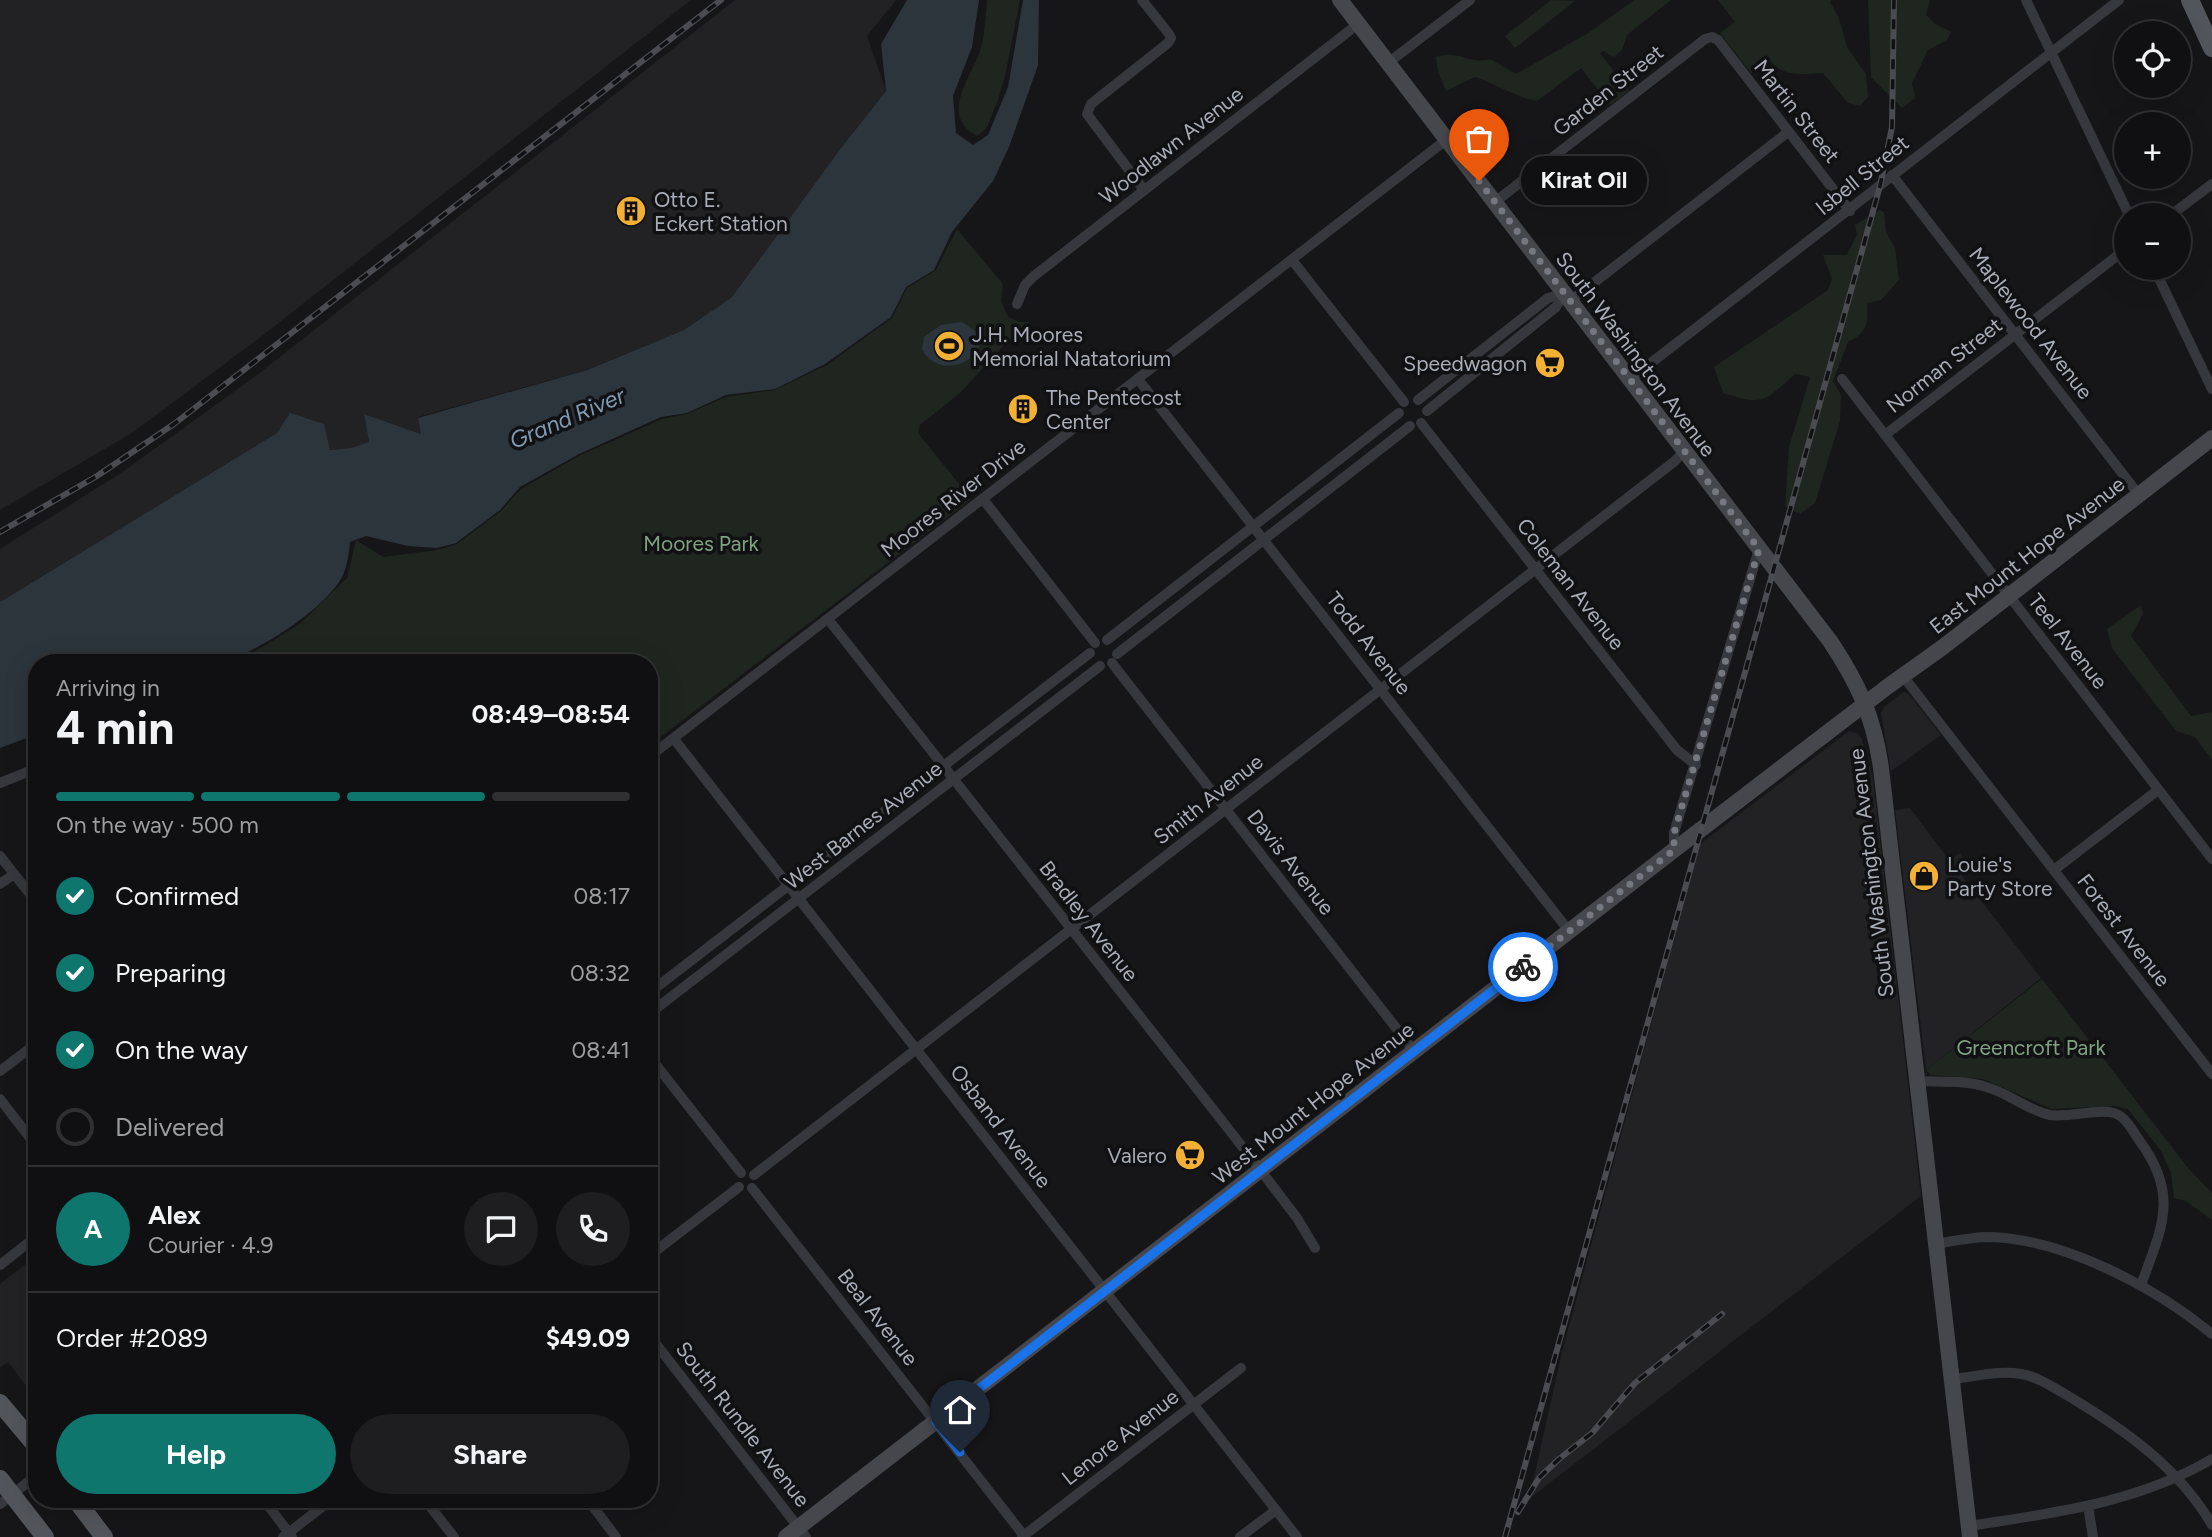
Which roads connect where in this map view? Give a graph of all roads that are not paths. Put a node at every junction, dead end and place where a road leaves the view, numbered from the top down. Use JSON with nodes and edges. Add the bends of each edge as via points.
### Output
{"nodes":[{"id":1,"x":1142,"y":0,"type":"edge"},
{"id":2,"x":1340,"y":0,"type":"edge"},
{"id":3,"x":1470,"y":0,"type":"edge"},
{"id":4,"x":2026,"y":0,"type":"edge"},
{"id":5,"x":2119,"y":0,"type":"edge"},
{"id":6,"x":2190,"y":0,"type":"edge"},
{"id":7,"x":1358,"y":24,"type":"junction"},
{"id":8,"x":1712,"y":37,"type":"joint"},
{"id":9,"x":2212,"y":48,"type":"edge"},
{"id":10,"x":2052,"y":53,"type":"junction"},
{"id":11,"x":1388,"y":62,"type":"junction"},
{"id":12,"x":1788,"y":132,"type":"junction"},
{"id":13,"x":1446,"y":140,"type":"junction"},
{"id":14,"x":1892,"y":174,"type":"junction"},
{"id":15,"x":2212,"y":184,"type":"edge"},
{"id":16,"x":1144,"y":190,"type":"junction"},
{"id":17,"x":1495,"y":202,"type":"junction"},
{"id":18,"x":2123,"y":203,"type":"edge"},
{"id":19,"x":2187,"y":203,"type":"edge"},
{"id":20,"x":1850,"y":211,"type":"junction"},
{"id":21,"x":2114,"y":258,"type":"edge"},
{"id":22,"x":1292,"y":260,"type":"junction"},
{"id":23,"x":2160,"y":280,"type":"edge"},
{"id":24,"x":1566,"y":298,"type":"junction"},
{"id":25,"x":1017,"y":304,"type":"dead end"},
{"id":26,"x":2015,"y":334,"type":"junction"},
{"id":27,"x":1138,"y":379,"type":"junction"},
{"id":28,"x":1842,"y":379,"type":"dead end"},
{"id":29,"x":1629,"y":380,"type":"junction"},
{"id":30,"x":2212,"y":389,"type":"edge"},
{"id":31,"x":1418,"y":400,"type":"junction"},
{"id":32,"x":1402,"y":407,"type":"junction"},
{"id":33,"x":1427,"y":411,"type":"junction"},
{"id":34,"x":1416,"y":424,"type":"junction"},
{"id":35,"x":1885,"y":435,"type":"junction"},
{"id":36,"x":2212,"y":438,"type":"edge"},
{"id":37,"x":1684,"y":451,"type":"junction"},
{"id":38,"x":2139,"y":495,"type":"junction"},
{"id":39,"x":983,"y":499,"type":"junction"},
{"id":40,"x":1253,"y":527,"type":"junction"},
{"id":41,"x":1264,"y":540,"type":"junction"},
{"id":42,"x":1759,"y":549,"type":"junction"},
{"id":43,"x":1535,"y":570,"type":"junction"},
{"id":44,"x":2009,"y":596,"type":"junction"},
{"id":45,"x":828,"y":619,"type":"junction"},
{"id":46,"x":1107,"y":640,"type":"junction"},
{"id":47,"x":1092,"y":648,"type":"junction"},
{"id":48,"x":1114,"y":659,"type":"junction"},
{"id":49,"x":1100,"y":666,"type":"junction"},
{"id":50,"x":1903,"y":676,"type":"junction"},
{"id":51,"x":1381,"y":690,"type":"junction"},
{"id":52,"x":1866,"y":703,"type":"junction"},
{"id":53,"x":674,"y":739,"type":"junction"},
{"id":54,"x":658,"y":751,"type":"edge"},
{"id":55,"x":943,"y":765,"type":"junction"},
{"id":56,"x":1696,"y":765,"type":"junction"},
{"id":57,"x":28,"y":772,"type":"edge"},
{"id":58,"x":954,"y":779,"type":"junction"},
{"id":59,"x":0,"y":783,"type":"edge"},
{"id":60,"x":2158,"y":790,"type":"junction"},
{"id":61,"x":1226,"y":809,"type":"junction"},
{"id":62,"x":1674,"y":850,"type":"junction"},
{"id":63,"x":0,"y":856,"type":"edge"},
{"id":64,"x":2212,"y":859,"type":"edge"},
{"id":65,"x":2054,"y":870,"type":"junction"},
{"id":66,"x":14,"y":874,"type":"junction"},
{"id":67,"x":0,"y":884,"type":"edge"},
{"id":68,"x":789,"y":886,"type":"junction"},
{"id":69,"x":28,"y":892,"type":"edge"},
{"id":70,"x":799,"y":898,"type":"junction"},
{"id":71,"x":1071,"y":929,"type":"junction"},
{"id":72,"x":1569,"y":931,"type":"junction"},
{"id":73,"x":658,"y":986,"type":"edge"},
{"id":74,"x":658,"y":1007,"type":"edge"},
{"id":75,"x":916,"y":1049,"type":"junction"},
{"id":76,"x":28,"y":1050,"type":"edge"},
{"id":77,"x":1414,"y":1051,"type":"junction"},
{"id":78,"x":658,"y":1067,"type":"edge"},
{"id":79,"x":0,"y":1071,"type":"edge"},
{"id":80,"x":2212,"y":1074,"type":"edge"},
{"id":81,"x":1917,"y":1081,"type":"junction"},
{"id":82,"x":0,"y":1099,"type":"edge"},
{"id":83,"x":28,"y":1135,"type":"edge"},
{"id":84,"x":1260,"y":1170,"type":"junction"},
{"id":85,"x":741,"y":1173,"type":"junction"},
{"id":86,"x":754,"y":1175,"type":"junction"},
{"id":87,"x":739,"y":1187,"type":"junction"},
{"id":88,"x":752,"y":1188,"type":"junction"},
{"id":89,"x":28,"y":1243,"type":"edge"},
{"id":90,"x":1936,"y":1244,"type":"junction"},
{"id":91,"x":658,"y":1248,"type":"edge"},
{"id":92,"x":1315,"y":1248,"type":"dead end"},
{"id":93,"x":0,"y":1265,"type":"edge"},
{"id":94,"x":2141,"y":1285,"type":"junction"},
{"id":95,"x":1105,"y":1290,"type":"junction"},
{"id":96,"x":2212,"y":1334,"type":"edge"},
{"id":97,"x":658,"y":1347,"type":"edge"},
{"id":98,"x":1241,"y":1368,"type":"dead end"},
{"id":99,"x":1951,"y":1379,"type":"junction"},
{"id":100,"x":0,"y":1403,"type":"edge"},
{"id":101,"x":1194,"y":1404,"type":"junction"},
{"id":102,"x":7,"y":1418,"type":"edge"},
{"id":103,"x":936,"y":1422,"type":"junction"},
{"id":104,"x":28,"y":1438,"type":"edge"},
{"id":105,"x":2212,"y":1459,"type":"edge"},
{"id":106,"x":2177,"y":1478,"type":"junction"},
{"id":107,"x":0,"y":1479,"type":"edge"},
{"id":108,"x":28,"y":1482,"type":"edge"},
{"id":109,"x":6,"y":1499,"type":"edge"},
{"id":110,"x":2088,"y":1506,"type":"junction"},
{"id":111,"x":82,"y":1508,"type":"edge"},
{"id":112,"x":269,"y":1508,"type":"edge"},
{"id":113,"x":321,"y":1508,"type":"edge"},
{"id":114,"x":431,"y":1508,"type":"edge"},
{"id":115,"x":594,"y":1508,"type":"edge"},
{"id":116,"x":1276,"y":1510,"type":"junction"},
{"id":117,"x":2212,"y":1525,"type":"edge"},
{"id":118,"x":1969,"y":1532,"type":"edge"},
{"id":119,"x":797,"y":1534,"type":"edge"},
{"id":120,"x":288,"y":1535,"type":"edge"},
{"id":121,"x":45,"y":1536,"type":"edge"},
{"id":122,"x":104,"y":1537,"type":"edge"},
{"id":123,"x":454,"y":1537,"type":"edge"},
{"id":124,"x":616,"y":1537,"type":"edge"},
{"id":125,"x":1024,"y":1537,"type":"edge"},
{"id":126,"x":1240,"y":1537,"type":"edge"},
{"id":127,"x":1297,"y":1537,"type":"edge"},
{"id":128,"x":2093,"y":1537,"type":"edge"}],
"edges":[{"from":1,"to":16,"type":"street","via":[[1171,38],[1091,104],[1087,114]]},
{"from":2,"to":7,"type":"street","name":"South Washington Avenue"},
{"from":3,"to":11,"type":"street"},
{"from":4,"to":10,"type":"street"},
{"from":5,"to":10,"type":"street","name":"Isbell Street"},
{"from":6,"to":9,"type":"main road"},
{"from":7,"to":11,"type":"street","name":"South Washington Avenue"},
{"from":7,"to":16,"type":"street","name":"Woodlawn Avenue"},
{"from":8,"to":12,"type":"street","name":"Martin Street"},
{"from":8,"to":17,"type":"street","name":"Garden Street"},
{"from":10,"to":14,"type":"street","name":"Isbell Street"},
{"from":10,"to":18,"type":"street"},
{"from":11,"to":13,"type":"street","name":"South Washington Avenue"},
{"from":12,"to":20,"type":"street","name":"Martin Street"},
{"from":12,"to":24,"type":"street"},
{"from":13,"to":17,"type":"street","name":"South Washington Avenue"},
{"from":13,"to":22,"type":"street","name":"Moores River Drive"},
{"from":14,"to":20,"type":"street","name":"Isbell Street"},
{"from":14,"to":26,"type":"street","name":"Maplewood Avenue"},
{"from":15,"to":19,"type":"street"},
{"from":16,"to":25,"type":"street","name":"Woodlawn Avenue","via":[[1034,276]]},
{"from":17,"to":24,"type":"street","name":"South Washington Avenue"},
{"from":20,"to":29,"type":"street","name":"Isbell Street"},
{"from":21,"to":26,"type":"street","name":"Norman Street"},
{"from":22,"to":27,"type":"street","name":"Moores River Drive"},
{"from":22,"to":32,"type":"street"},
{"from":23,"to":30,"type":"street"},
{"from":24,"to":29,"type":"street","name":"South Washington Avenue"},
{"from":24,"to":31,"type":"street","via":[[1548,298]]},
{"from":24,"to":33,"type":"street"},
{"from":26,"to":35,"type":"street","name":"Norman Street"},
{"from":26,"to":38,"type":"street","name":"Maplewood Avenue"},
{"from":27,"to":39,"type":"street","name":"Moores River Drive"},
{"from":27,"to":40,"type":"street","name":"Todd Avenue"},
{"from":28,"to":35,"type":"street","name":"Teel Avenue"},
{"from":29,"to":37,"type":"street","name":"South Washington Avenue"},
{"from":31,"to":32,"type":"street","via":[[1410,399]]},
{"from":31,"to":33,"type":"street"},
{"from":32,"to":34,"type":"street","via":[[1403,421]]},
{"from":32,"to":40,"type":"street"},
{"from":33,"to":34,"type":"street","via":[[1426,418]]},
{"from":34,"to":41,"type":"street"},
{"from":34,"to":43,"type":"street","name":"Coleman Avenue"},
{"from":35,"to":44,"type":"street","name":"Teel Avenue"},
{"from":36,"to":38,"type":"street","name":"East Mount Hope Avenue"},
{"from":37,"to":42,"type":"street","name":"South Washington Avenue"},
{"from":37,"to":43,"type":"street","name":"Smith Avenue"},
{"from":38,"to":44,"type":"street","name":"East Mount Hope Avenue"},
{"from":39,"to":45,"type":"street","name":"Moores River Drive"},
{"from":39,"to":47,"type":"street"},
{"from":40,"to":41,"type":"street","name":"Todd Avenue"},
{"from":40,"to":46,"type":"street"},
{"from":41,"to":48,"type":"street"},
{"from":41,"to":51,"type":"street","name":"Todd Avenue"},
{"from":42,"to":52,"type":"street","name":"South Washington Avenue","via":[[1830,641]]},
{"from":42,"to":56,"type":"street"},
{"from":43,"to":51,"type":"street","name":"Smith Avenue"},
{"from":43,"to":56,"type":"street","name":"Coleman Avenue","via":[[1677,750]]},
{"from":44,"to":50,"type":"street","name":"East Mount Hope Avenue"},
{"from":44,"to":60,"type":"street","name":"Teel Avenue"},
{"from":45,"to":53,"type":"street","name":"Moores River Drive"},
{"from":45,"to":55,"type":"street","name":"Bradley Avenue"},
{"from":46,"to":47,"type":"street"},
{"from":46,"to":48,"type":"street","via":[[1114,645]]},
{"from":47,"to":49,"type":"street","via":[[1093,663]]},
{"from":47,"to":55,"type":"street","name":"West Barnes Avenue"},
{"from":48,"to":49,"type":"street"},
{"from":48,"to":61,"type":"street","name":"Davis Avenue"},
{"from":49,"to":58,"type":"street","name":"West Barnes Avenue"},
{"from":50,"to":52,"type":"street","name":"East Mount Hope Avenue"},
{"from":50,"to":65,"type":"street","name":"Forest Avenue"},
{"from":51,"to":61,"type":"street","name":"Smith Avenue"},
{"from":51,"to":72,"type":"street","name":"Todd Avenue"},
{"from":52,"to":62,"type":"street","name":"West Mount Hope Avenue"},
{"from":52,"to":81,"type":"street","name":"South Washington Avenue","via":[[1881,768]]},
{"from":53,"to":54,"type":"street","name":"Moores River Drive"},
{"from":53,"to":68,"type":"street","name":"Osband Avenue"},
{"from":55,"to":58,"type":"street","name":"Bradley Avenue"},
{"from":55,"to":68,"type":"street","name":"West Barnes Avenue"},
{"from":56,"to":62,"type":"street","via":[[1674,833]]},
{"from":57,"to":59,"type":"street"},
{"from":58,"to":70,"type":"street","name":"West Barnes Avenue"},
{"from":58,"to":71,"type":"street","name":"Bradley Avenue"},
{"from":60,"to":64,"type":"street","name":"Teel Avenue"},
{"from":60,"to":65,"type":"street"},
{"from":61,"to":71,"type":"street","name":"Smith Avenue"},
{"from":61,"to":77,"type":"street","name":"Davis Avenue"},
{"from":62,"to":72,"type":"street","name":"West Mount Hope Avenue"},
{"from":63,"to":66,"type":"street"},
{"from":65,"to":80,"type":"street","name":"Forest Avenue"},
{"from":66,"to":67,"type":"street"},
{"from":66,"to":69,"type":"street"},
{"from":68,"to":70,"type":"street","name":"Osband Avenue"},
{"from":68,"to":73,"type":"street","name":"West Barnes Avenue"},
{"from":70,"to":74,"type":"street","name":"West Barnes Avenue"},
{"from":70,"to":75,"type":"street","name":"Osband Avenue"},
{"from":71,"to":75,"type":"street","name":"Smith Avenue"},
{"from":71,"to":84,"type":"street","name":"Bradley Avenue"},
{"from":72,"to":77,"type":"street","name":"West Mount Hope Avenue"},
{"from":75,"to":86,"type":"street","name":"Smith Avenue"},
{"from":75,"to":95,"type":"street","name":"Osband Avenue"},
{"from":76,"to":79,"type":"street"},
{"from":77,"to":84,"type":"street","name":"West Mount Hope Avenue"},
{"from":78,"to":85,"type":"street"},
{"from":81,"to":90,"type":"street","name":"South Washington Avenue"},
{"from":81,"to":94,"type":"street","via":[[1984,1086],[2050,1115],[2105,1112],[2124,1120],[2153,1159],[2164,1192],[2162,1224]]},
{"from":82,"to":83,"type":"street"},
{"from":84,"to":92,"type":"street","name":"Bradley Avenue"},
{"from":84,"to":95,"type":"street","name":"West Mount Hope Avenue"},
{"from":85,"to":86,"type":"street"},
{"from":85,"to":87,"type":"street"},
{"from":86,"to":88,"type":"street"},
{"from":87,"to":88,"type":"street"},
{"from":87,"to":91,"type":"street"},
{"from":88,"to":103,"type":"street","name":"Beal Avenue"},
{"from":89,"to":93,"type":"street"},
{"from":90,"to":94,"type":"street","via":[[1987,1237],[2018,1240],[2045,1246]]},
{"from":90,"to":99,"type":"street","name":"South Washington Avenue"},
{"from":94,"to":96,"type":"street"},
{"from":95,"to":101,"type":"street","name":"Osband Avenue"},
{"from":95,"to":103,"type":"street","name":"West Mount Hope Avenue"},
{"from":97,"to":119,"type":"street","name":"South Rundle Avenue"},
{"from":98,"to":101,"type":"street","name":"Lenore Avenue"},
{"from":99,"to":106,"type":"street","via":[[2002,1372],[2043,1382],[2109,1420]]},
{"from":99,"to":118,"type":"street","name":"South Washington Avenue"},
{"from":100,"to":102,"type":"main road"},
{"from":101,"to":116,"type":"street","name":"Osband Avenue"},
{"from":101,"to":125,"type":"street","name":"Lenore Avenue"},
{"from":102,"to":104,"type":"main road"},
{"from":103,"to":119,"type":"street","name":"West Mount Hope Avenue"},
{"from":103,"to":125,"type":"street","name":"Beal Avenue"},
{"from":105,"to":106,"type":"street"},
{"from":106,"to":110,"type":"street"},
{"from":106,"to":117,"type":"street"},
{"from":107,"to":109,"type":"main road"},
{"from":108,"to":109,"type":"street"},
{"from":109,"to":121,"type":"main road"},
{"from":110,"to":118,"type":"street"},
{"from":110,"to":128,"type":"street"},
{"from":111,"to":122,"type":"main road"},
{"from":112,"to":120,"type":"street"},
{"from":113,"to":120,"type":"street"},
{"from":114,"to":123,"type":"street"},
{"from":115,"to":124,"type":"street"},
{"from":116,"to":126,"type":"street"},
{"from":116,"to":127,"type":"street","name":"Osband Avenue"}]}
